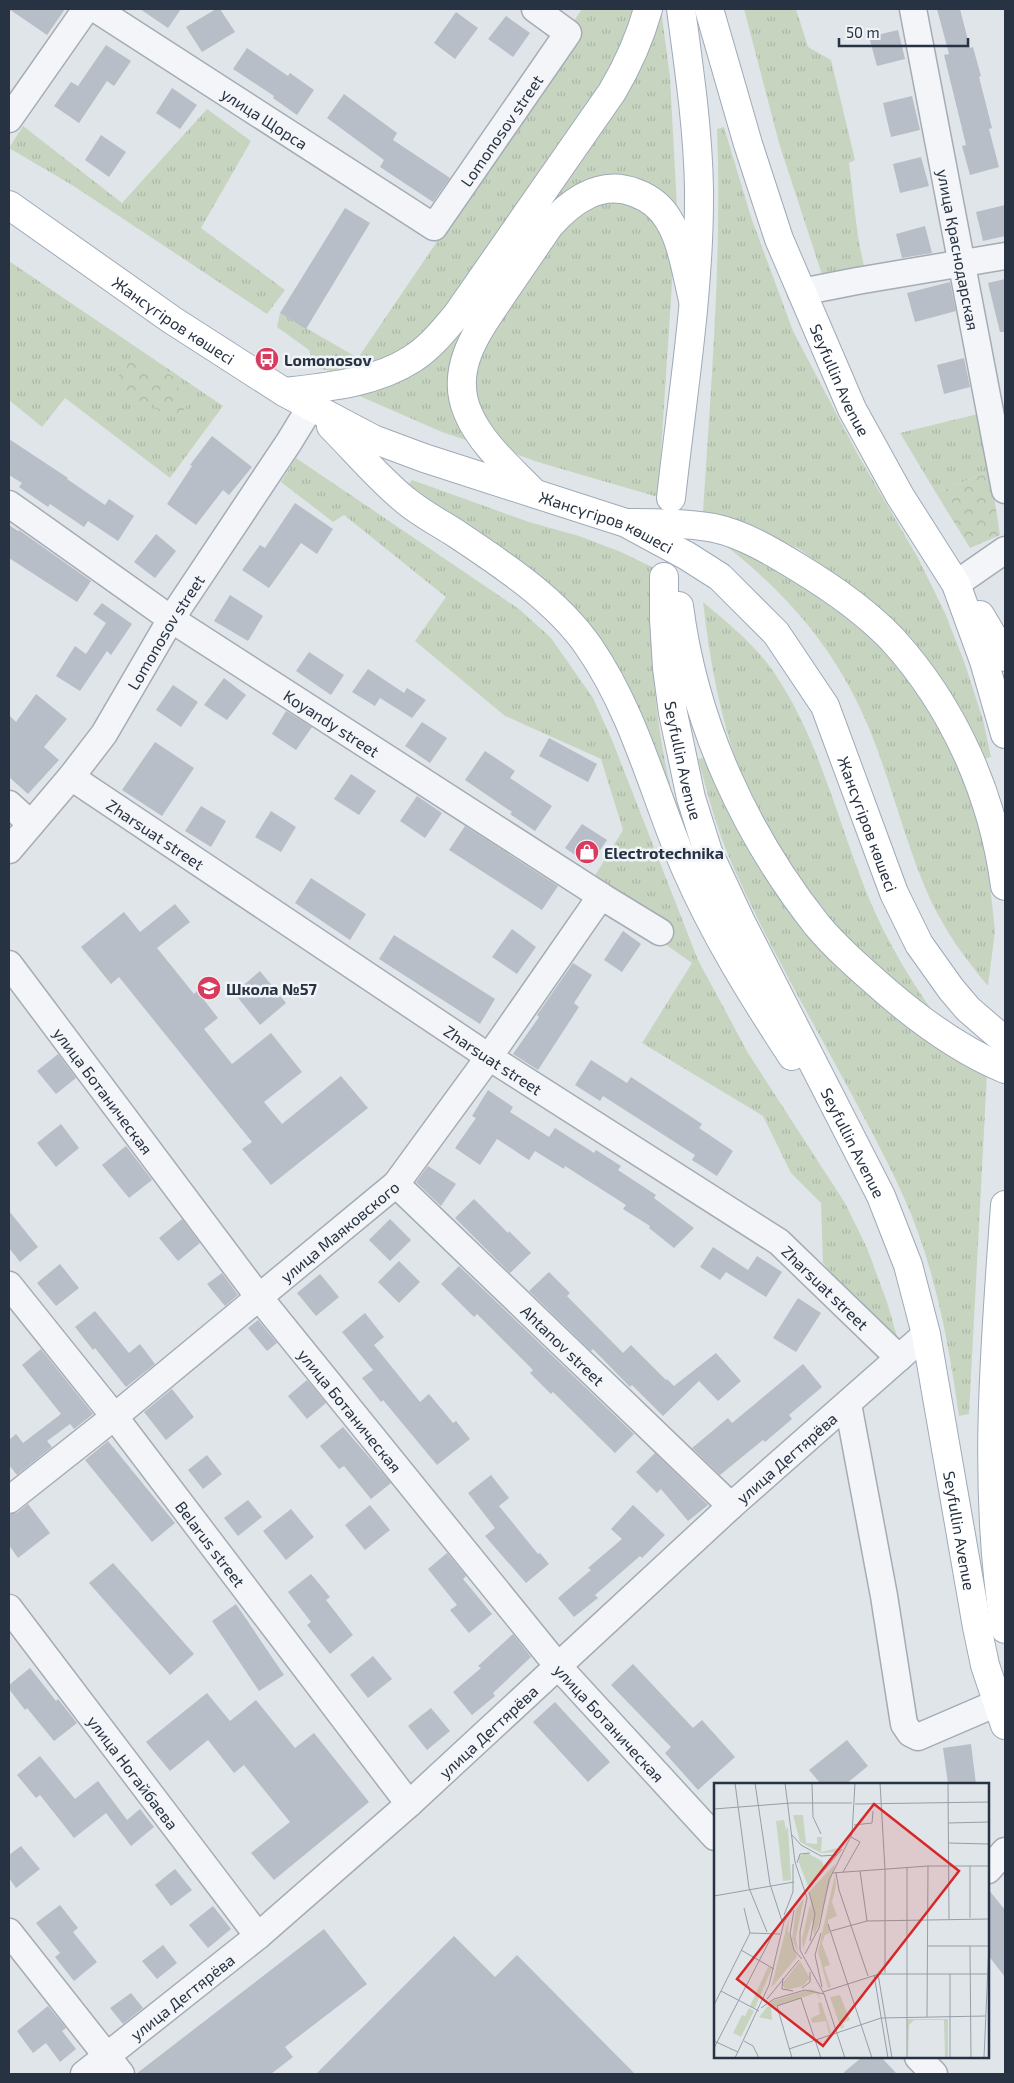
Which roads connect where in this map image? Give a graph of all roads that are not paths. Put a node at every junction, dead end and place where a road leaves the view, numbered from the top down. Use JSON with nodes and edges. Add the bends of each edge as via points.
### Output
{"nodes":[{"id":1,"x":86,"y":9,"type":"edge"},
{"id":2,"x":96,"y":9,"type":"edge"},
{"id":3,"x":535,"y":9,"type":"edge"},
{"id":4,"x":648,"y":9,"type":"edge"},
{"id":5,"x":681,"y":9,"type":"edge"},
{"id":6,"x":709,"y":9,"type":"edge"},
{"id":7,"x":912,"y":9,"type":"edge"},
{"id":8,"x":9,"y":118,"type":"edge"},
{"id":9,"x":9,"y":205,"type":"edge"},
{"id":10,"x":434,"y":228,"type":"joint"},
{"id":11,"x":1005,"y":256,"type":"edge"},
{"id":12,"x":961,"y":263,"type":"junction"},
{"id":13,"x":801,"y":292,"type":"junction"},
{"id":14,"x":693,"y":300,"type":"junction"},
{"id":15,"x":284,"y":392,"type":"junction"},
{"id":16,"x":310,"y":406,"type":"junction"},
{"id":17,"x":1005,"y":490,"type":"edge"},
{"id":18,"x":534,"y":493,"type":"junction"},
{"id":19,"x":671,"y":498,"type":"dead end"},
{"id":20,"x":9,"y":504,"type":"edge"},
{"id":21,"x":626,"y":523,"type":"junction"},
{"id":22,"x":1005,"y":550,"type":"edge"},
{"id":23,"x":956,"y":584,"type":"junction"},
{"id":24,"x":171,"y":619,"type":"junction"},
{"id":25,"x":1005,"y":657,"type":"edge"},
{"id":26,"x":1005,"y":734,"type":"edge"},
{"id":27,"x":71,"y":777,"type":"junction"},
{"id":28,"x":9,"y":804,"type":"edge"},
{"id":29,"x":31,"y":824,"type":"junction"},
{"id":30,"x":9,"y":850,"type":"edge"},
{"id":31,"x":1005,"y":886,"type":"edge"},
{"id":32,"x":601,"y":896,"type":"junction"},
{"id":33,"x":660,"y":932,"type":"dead end"},
{"id":34,"x":9,"y":964,"type":"edge"},
{"id":35,"x":1005,"y":1041,"type":"edge"},
{"id":36,"x":489,"y":1057,"type":"junction"},
{"id":37,"x":1005,"y":1068,"type":"edge"},
{"id":38,"x":870,"y":1175,"type":"junction"},
{"id":39,"x":396,"y":1184,"type":"junction"},
{"id":40,"x":1005,"y":1206,"type":"edge"},
{"id":41,"x":1000,"y":1283,"type":"junction"},
{"id":42,"x":9,"y":1285,"type":"edge"},
{"id":43,"x":258,"y":1296,"type":"junction"},
{"id":44,"x":1005,"y":1316,"type":"edge"},
{"id":45,"x":926,"y":1334,"type":"junction"},
{"id":46,"x":899,"y":1358,"type":"junction"},
{"id":47,"x":848,"y":1404,"type":"junction"},
{"id":48,"x":114,"y":1416,"type":"junction"},
{"id":49,"x":1005,"y":1479,"type":"edge"},
{"id":50,"x":9,"y":1500,"type":"edge"},
{"id":51,"x":731,"y":1506,"type":"junction"},
{"id":52,"x":992,"y":1518,"type":"junction"},
{"id":53,"x":9,"y":1608,"type":"edge"},
{"id":54,"x":1005,"y":1629,"type":"edge"},
{"id":55,"x":557,"y":1665,"type":"junction"},
{"id":56,"x":1001,"y":1714,"type":"edge"},
{"id":57,"x":409,"y":1804,"type":"junction"},
{"id":58,"x":714,"y":1836,"type":"edge"},
{"id":59,"x":1005,"y":1850,"type":"edge"},
{"id":60,"x":989,"y":1869,"type":"edge"},
{"id":61,"x":9,"y":1932,"type":"edge"},
{"id":62,"x":258,"y":1936,"type":"junction"},
{"id":63,"x":919,"y":2058,"type":"edge"},
{"id":64,"x":114,"y":2065,"type":"edge"},
{"id":65,"x":84,"y":2074,"type":"edge"},
{"id":66,"x":934,"y":2074,"type":"edge"}],
"edges":[{"from":1,"to":8,"type":"street"},
{"from":2,"to":10,"type":"street","name":"улица Щорса"},
{"from":3,"to":10,"type":"street","name":"Lomonosov street","via":[[568,33]]},
{"from":4,"to":15,"type":"main road","via":[[625,70],[612,92],[436,340],[389,372],[325,387]]},
{"from":5,"to":14,"type":"main road","via":[[697,143],[699,191]]},
{"from":6,"to":13,"type":"main road","name":"Seyfullin Avenue","via":[[753,161]]},
{"from":7,"to":12,"type":"street","name":"улица Краснодарская"},
{"from":9,"to":15,"type":"main road","name":"Жансүгіров көшесі","via":[[172,320]]},
{"from":11,"to":12,"type":"street"},
{"from":12,"to":13,"type":"street"},
{"from":12,"to":17,"type":"street","name":"улица Краснодарская"},
{"from":13,"to":23,"type":"main road","name":"Seyfullin Avenue","via":[[852,409],[900,496]]},
{"from":14,"to":18,"type":"main road","via":[[671,225],[656,205],[644,196],[616,188],[588,193],[561,212],[549,226],[477,332],[464,364],[461,382],[463,399],[476,428]]},
{"from":14,"to":19,"type":"main road"},
{"from":15,"to":16,"type":"main road","name":"Жансүгіров көшесі"},
{"from":16,"to":18,"type":"main road","name":"Жансүгіров көшесі","via":[[374,439]]},
{"from":16,"to":24,"type":"street","name":"Lomonosov street"},
{"from":16,"to":38,"type":"main road","via":[[405,500],[484,552],[544,599],[589,647],[626,712],[686,868],[724,947]]},
{"from":18,"to":21,"type":"main road","name":"Жансүгіров көшесі"},
{"from":20,"to":24,"type":"street","name":"Koyandy street"},
{"from":21,"to":31,"type":"main road","via":[[714,528],[764,547],[852,603],[891,638],[920,673],[960,737],[989,812]]},
{"from":21,"to":35,"type":"main road","name":"Жансүгіров көшесі","via":[[720,577],[776,634],[826,706],[894,893],[919,944],[968,1009]]},
{"from":22,"to":23,"type":"street"},
{"from":23,"to":25,"type":"main road"},
{"from":23,"to":26,"type":"main road","name":"Seyfullin Avenue","via":[[984,661]]},
{"from":24,"to":27,"type":"street","name":"Lomonosov street","via":[[104,734]]},
{"from":24,"to":32,"type":"street","name":"Koyandy street"},
{"from":27,"to":29,"type":"street","name":"Lomonosov street"},
{"from":27,"to":36,"type":"street","name":"Zharsuat street"},
{"from":28,"to":29,"type":"street"},
{"from":29,"to":30,"type":"street","name":"Lomonosov street"},
{"from":32,"to":33,"type":"street","name":"Koyandy street"},
{"from":32,"to":36,"type":"street","name":"улица Маяковского"},
{"from":34,"to":43,"type":"street","name":"улица Ботаническая"},
{"from":36,"to":39,"type":"street","name":"улица Маяковского"},
{"from":36,"to":46,"type":"street","name":"Zharsuat street","via":[[779,1242]]},
{"from":37,"to":38,"type":"main road","name":"Seyfullin Avenue","via":[[980,1058],[945,1036],[860,969],[818,926],[773,863],[743,809],[704,718],[671,583],[666,648],[673,713],[699,826],[721,882]]},
{"from":38,"to":45,"type":"main road","name":"Seyfullin Avenue","via":[[900,1241]]},
{"from":39,"to":43,"type":"street","name":"улица Маяковского"},
{"from":39,"to":51,"type":"street","name":"Ahtanov street"},
{"from":40,"to":41,"type":"main road","name":"Seyfullin Avenue"},
{"from":41,"to":44,"type":"main road"},
{"from":41,"to":52,"type":"main road","name":"Seyfullin Avenue","via":[[994,1362]]},
{"from":42,"to":48,"type":"street","name":"Belarus street"},
{"from":43,"to":48,"type":"street","name":"улица Маяковского"},
{"from":43,"to":55,"type":"street","name":"улица Ботаническая"},
{"from":45,"to":46,"type":"street","name":"улица Дегтярёва"},
{"from":45,"to":56,"type":"main road","name":"Seyfullin Avenue","via":[[977,1627]]},
{"from":46,"to":47,"type":"street","name":"улица Дегтярёва"},
{"from":47,"to":51,"type":"street","name":"улица Дегтярёва"},
{"from":47,"to":56,"type":"street","via":[[904,1724],[910,1733],[918,1737]]},
{"from":48,"to":50,"type":"street","name":"улица Маяковского"},
{"from":48,"to":57,"type":"street","name":"Belarus street"},
{"from":49,"to":52,"type":"main road"},
{"from":51,"to":55,"type":"street","name":"улица Дегтярёва"},
{"from":52,"to":54,"type":"main road","name":"Seyfullin Avenue"},
{"from":53,"to":62,"type":"street","name":"улица Ногайбаева"},
{"from":55,"to":57,"type":"street","name":"улица Дегтярёва"},
{"from":55,"to":58,"type":"street","name":"улица Ботаническая"},
{"from":57,"to":62,"type":"street","name":"улица Дегтярёва"},
{"from":59,"to":60,"type":"street"},
{"from":61,"to":64,"type":"street"},
{"from":62,"to":64,"type":"street","name":"улица Дегтярёва"},
{"from":63,"to":66,"type":"street"},
{"from":64,"to":65,"type":"street","name":"улица Дегтярёва"}]}
